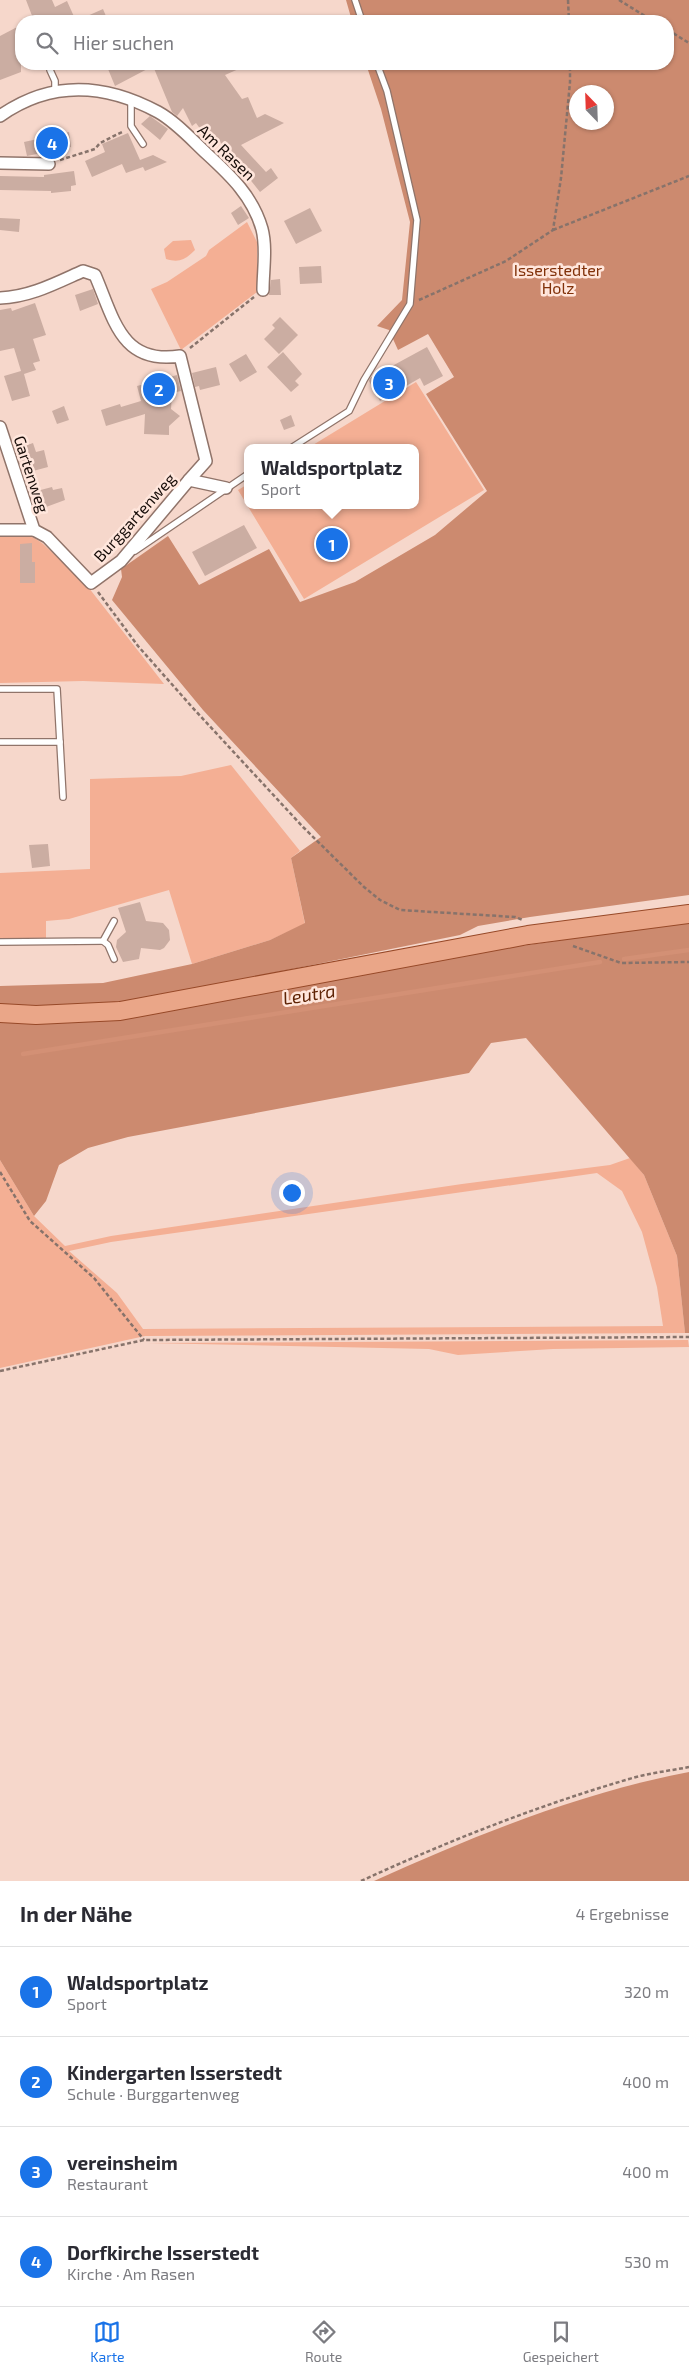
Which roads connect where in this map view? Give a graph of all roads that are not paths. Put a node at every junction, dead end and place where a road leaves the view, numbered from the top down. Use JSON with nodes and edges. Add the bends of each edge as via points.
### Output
{"nodes":[{"id":1,"x":355,"y":0,"type":"edge"},
{"id":2,"x":360,"y":15,"type":"edge"},
{"id":3,"x":50,"y":70,"type":"dead end"},
{"id":4,"x":380,"y":70,"type":"edge"},
{"id":5,"x":55,"y":91,"type":"junction"},
{"id":6,"x":131,"y":100,"type":"junction"},
{"id":7,"x":0,"y":116,"type":"edge"},
{"id":8,"x":143,"y":144,"type":"dead end"},
{"id":9,"x":0,"y":163,"type":"edge"},
{"id":10,"x":49,"y":164,"type":"road end"},
{"id":11,"x":263,"y":290,"type":"road end"},
{"id":12,"x":0,"y":298,"type":"edge"},
{"id":13,"x":0,"y":427,"type":"edge"},
{"id":14,"x":297,"y":444,"type":"edge"},
{"id":15,"x":244,"y":477,"type":"edge"},
{"id":16,"x":190,"y":480,"type":"junction"},
{"id":17,"x":226,"y":488,"type":"junction"},
{"id":18,"x":0,"y":530,"type":"edge"},
{"id":19,"x":34,"y":530,"type":"junction"},
{"id":20,"x":121,"y":560,"type":"junction"},
{"id":21,"x":102,"y":576,"type":"joint"},
{"id":22,"x":0,"y":689,"type":"edge"},
{"id":23,"x":0,"y":742,"type":"edge"},
{"id":24,"x":60,"y":742,"type":"junction"},
{"id":25,"x":63,"y":797,"type":"dead end"},
{"id":26,"x":689,"y":914,"type":"edge"},
{"id":27,"x":114,"y":921,"type":"dead end"},
{"id":28,"x":103,"y":941,"type":"junction"},
{"id":29,"x":0,"y":942,"type":"edge"},
{"id":30,"x":114,"y":959,"type":"dead end"},
{"id":31,"x":0,"y":1013,"type":"edge"}],
"edges":[{"from":1,"to":2,"type":"lane"},
{"from":3,"to":5,"type":"lane"},
{"from":4,"to":14,"type":"lane","via":[[418,220],[410,304],[349,411]]},
{"from":5,"to":6,"type":"street","name":"Am Rasen","via":[[93,91]]},
{"from":5,"to":7,"type":"street","name":"Am Rasen","via":[[21,103]]},
{"from":6,"to":8,"type":"lane","via":[[131,126]]},
{"from":6,"to":11,"type":"street","name":"Am Rasen","via":[[159,113],[188,136],[248,195],[262,230]]},
{"from":9,"to":10,"type":"street"},
{"from":12,"to":16,"type":"street","name":"Burggartenweg","via":[[16,298],[84,270],[95,275],[118,329],[131,347],[148,355],[166,358],[185,352],[206,461]]},
{"from":13,"to":19,"type":"street","name":"Gartenweg"},
{"from":15,"to":17,"type":"lane"},
{"from":16,"to":17,"type":"street"},
{"from":16,"to":20,"type":"street","name":"Burggartenweg"},
{"from":17,"to":20,"type":"lane"},
{"from":18,"to":19,"type":"street","name":"Gartenweg"},
{"from":19,"to":21,"type":"street","name":"Gartenweg","via":[[47,536],[91,583]]},
{"from":20,"to":21,"type":"street","name":"Burggartenweg"},
{"from":22,"to":24,"type":"lane","via":[[57,689]]},
{"from":23,"to":24,"type":"lane"},
{"from":24,"to":25,"type":"lane"},
{"from":26,"to":31,"type":"main road","via":[[528,935],[120,1011],[36,1015]]},
{"from":27,"to":28,"type":"lane"},
{"from":28,"to":29,"type":"lane"},
{"from":28,"to":30,"type":"lane"}]}
